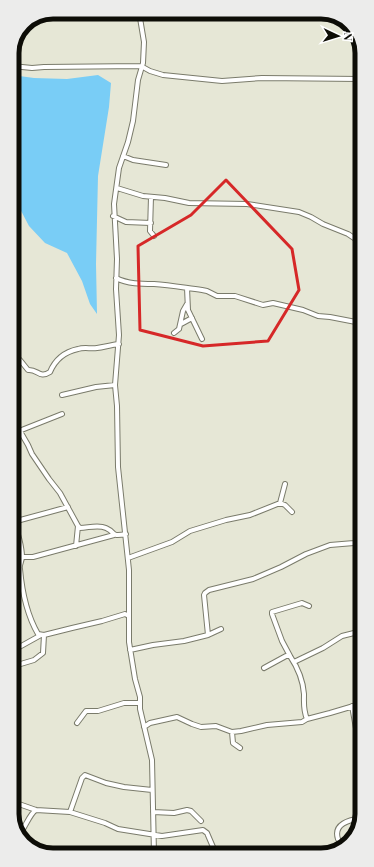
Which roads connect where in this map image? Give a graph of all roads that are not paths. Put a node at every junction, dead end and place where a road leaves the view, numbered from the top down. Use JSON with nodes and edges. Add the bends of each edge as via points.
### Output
{"nodes":[{"id":1,"x":140,"y":19,"type":"edge"},
{"id":2,"x":142,"y":66,"type":"junction"},
{"id":3,"x":19,"y":67,"type":"edge"},
{"id":4,"x":355,"y":79,"type":"edge"},
{"id":5,"x":124,"y":156,"type":"junction"},
{"id":6,"x":166,"y":166,"type":"dead end"},
{"id":7,"x":117,"y":188,"type":"junction"},
{"id":8,"x":151,"y":197,"type":"junction"},
{"id":9,"x":113,"y":216,"type":"junction"},
{"id":10,"x":151,"y":223,"type":"junction"},
{"id":11,"x":154,"y":236,"type":"dead end"},
{"id":12,"x":355,"y":239,"type":"edge"},
{"id":13,"x":116,"y":278,"type":"junction"},
{"id":14,"x":187,"y":288,"type":"junction"},
{"id":15,"x":187,"y":304,"type":"junction"},
{"id":16,"x":192,"y":318,"type":"junction"},
{"id":17,"x":355,"y":322,"type":"edge"},
{"id":18,"x":181,"y":324,"type":"junction"},
{"id":19,"x":174,"y":333,"type":"dead end"},
{"id":20,"x":202,"y":339,"type":"dead end"},
{"id":21,"x":119,"y":344,"type":"junction"},
{"id":22,"x":19,"y":360,"type":"edge"},
{"id":23,"x":115,"y":385,"type":"junction"},
{"id":24,"x":62,"y":395,"type":"dead end"},
{"id":25,"x":62,"y":414,"type":"dead end"},
{"id":26,"x":19,"y":431,"type":"joint"},
{"id":27,"x":285,"y":484,"type":"dead end"},
{"id":28,"x":280,"y":503,"type":"junction"},
{"id":29,"x":68,"y":507,"type":"junction"},
{"id":30,"x":292,"y":512,"type":"dead end"},
{"id":31,"x":19,"y":521,"type":"edge"},
{"id":32,"x":78,"y":526,"type":"junction"},
{"id":33,"x":126,"y":534,"type":"junction"},
{"id":34,"x":114,"y":535,"type":"junction"},
{"id":35,"x":19,"y":541,"type":"edge"},
{"id":36,"x":355,"y":543,"type":"edge"},
{"id":37,"x":76,"y":546,"type":"junction"},
{"id":38,"x":22,"y":558,"type":"junction"},
{"id":39,"x":128,"y":558,"type":"junction"},
{"id":40,"x":19,"y":559,"type":"edge"},
{"id":41,"x":309,"y":606,"type":"dead end"},
{"id":42,"x":129,"y":616,"type":"junction"},
{"id":43,"x":221,"y":629,"type":"dead end"},
{"id":44,"x":355,"y":633,"type":"edge"},
{"id":45,"x":42,"y":635,"type":"junction"},
{"id":46,"x":208,"y":635,"type":"junction"},
{"id":47,"x":19,"y":647,"type":"edge"},
{"id":48,"x":130,"y":650,"type":"junction"},
{"id":49,"x":290,"y":656,"type":"junction"},
{"id":50,"x":294,"y":662,"type":"junction"},
{"id":51,"x":19,"y":664,"type":"edge"},
{"id":52,"x":264,"y":668,"type":"dead end"},
{"id":53,"x":140,"y":703,"type":"junction"},
{"id":54,"x":352,"y":706,"type":"junction"},
{"id":55,"x":355,"y":706,"type":"edge"},
{"id":56,"x":307,"y":719,"type":"junction"},
{"id":57,"x":77,"y":723,"type":"dead end"},
{"id":58,"x":355,"y":723,"type":"edge"},
{"id":59,"x":144,"y":726,"type":"junction"},
{"id":60,"x":232,"y":732,"type":"junction"},
{"id":61,"x":240,"y":748,"type":"dead end"},
{"id":62,"x":152,"y":790,"type":"junction"},
{"id":63,"x":19,"y":804,"type":"edge"},
{"id":64,"x":36,"y":810,"type":"junction"},
{"id":65,"x":70,"y":812,"type":"junction"},
{"id":66,"x":153,"y":812,"type":"junction"},
{"id":67,"x":354,"y":820,"type":"edge"},
{"id":68,"x":200,"y":821,"type":"dead end"},
{"id":69,"x":23,"y":830,"type":"edge"},
{"id":70,"x":153,"y":834,"type":"junction"},
{"id":71,"x":338,"y":839,"type":"dead end"},
{"id":72,"x":154,"y":848,"type":"edge"},
{"id":73,"x":213,"y":848,"type":"edge"}],
"edges":[{"from":1,"to":2,"type":"street","via":[[144,42]]},
{"from":2,"to":3,"type":"street"},
{"from":2,"to":4,"type":"street","via":[[163,75],[222,82],[262,78]]},
{"from":2,"to":5,"type":"street"},
{"from":5,"to":6,"type":"street"},
{"from":5,"to":7,"type":"street","via":[[119,168]]},
{"from":7,"to":8,"type":"street"},
{"from":7,"to":9,"type":"street"},
{"from":8,"to":10,"type":"street"},
{"from":8,"to":12,"type":"street","via":[[189,202],[247,204],[299,212]]},
{"from":9,"to":10,"type":"street","via":[[126,222]]},
{"from":9,"to":13,"type":"street"},
{"from":10,"to":11,"type":"street","via":[[150,231]]},
{"from":13,"to":14,"type":"street","via":[[142,285]]},
{"from":13,"to":21,"type":"street"},
{"from":14,"to":15,"type":"street"},
{"from":14,"to":17,"type":"street","via":[[207,291],[217,296],[236,296],[263,304],[273,303],[318,316]]},
{"from":15,"to":16,"type":"street"},
{"from":15,"to":18,"type":"street"},
{"from":16,"to":18,"type":"street"},
{"from":16,"to":20,"type":"street"},
{"from":18,"to":19,"type":"street"},
{"from":21,"to":22,"type":"street","via":[[74,350],[61,356],[53,364],[50,372],[44,375],[28,370]]},
{"from":21,"to":23,"type":"street"},
{"from":23,"to":24,"type":"street"},
{"from":23,"to":33,"type":"street","via":[[118,467]]},
{"from":25,"to":26,"type":"street"},
{"from":26,"to":29,"type":"street"},
{"from":27,"to":28,"type":"street"},
{"from":28,"to":30,"type":"street"},
{"from":28,"to":39,"type":"street","via":[[250,515],[190,531],[172,542]]},
{"from":29,"to":31,"type":"street"},
{"from":29,"to":32,"type":"street"},
{"from":32,"to":34,"type":"street","via":[[106,528]]},
{"from":32,"to":37,"type":"street"},
{"from":33,"to":34,"type":"street"},
{"from":33,"to":39,"type":"street"},
{"from":34,"to":37,"type":"street"},
{"from":35,"to":38,"type":"street"},
{"from":36,"to":46,"type":"street","via":[[330,545],[253,579],[209,590],[204,595]]},
{"from":37,"to":38,"type":"street"},
{"from":38,"to":40,"type":"street"},
{"from":38,"to":45,"type":"street","via":[[20,569],[23,594],[35,628],[38,634]]},
{"from":39,"to":42,"type":"street"},
{"from":41,"to":49,"type":"street","via":[[302,603],[272,612]]},
{"from":42,"to":45,"type":"street","via":[[125,614]]},
{"from":42,"to":48,"type":"street"},
{"from":43,"to":46,"type":"street"},
{"from":44,"to":50,"type":"street","via":[[342,636]]},
{"from":45,"to":47,"type":"street"},
{"from":45,"to":51,"type":"street","via":[[43,653],[34,660]]},
{"from":46,"to":48,"type":"street"},
{"from":48,"to":53,"type":"street"},
{"from":49,"to":50,"type":"street"},
{"from":49,"to":52,"type":"street"},
{"from":50,"to":56,"type":"street","via":[[299,670],[304,693],[303,707]]},
{"from":53,"to":57,"type":"street","via":[[124,703],[98,711],[86,711]]},
{"from":53,"to":59,"type":"street"},
{"from":54,"to":55,"type":"street"},
{"from":54,"to":56,"type":"street"},
{"from":54,"to":58,"type":"street"},
{"from":56,"to":60,"type":"street","via":[[297,723],[267,725]]},
{"from":59,"to":60,"type":"street","via":[[177,717],[201,727],[216,726]]},
{"from":59,"to":62,"type":"street","via":[[151,756]]},
{"from":60,"to":61,"type":"street","via":[[234,743]]},
{"from":62,"to":65,"type":"street","via":[[106,783],[85,775]]},
{"from":62,"to":66,"type":"street"},
{"from":63,"to":64,"type":"street"},
{"from":64,"to":65,"type":"street"},
{"from":64,"to":69,"type":"street","via":[[32,812]]},
{"from":65,"to":70,"type":"street","via":[[118,829]]},
{"from":66,"to":68,"type":"street","via":[[174,813],[187,810]]},
{"from":66,"to":70,"type":"street"},
{"from":67,"to":71,"type":"street","via":[[342,824],[337,830]]},
{"from":70,"to":72,"type":"street"},
{"from":70,"to":73,"type":"street","via":[[167,836],[190,831],[206,831]]}]}
